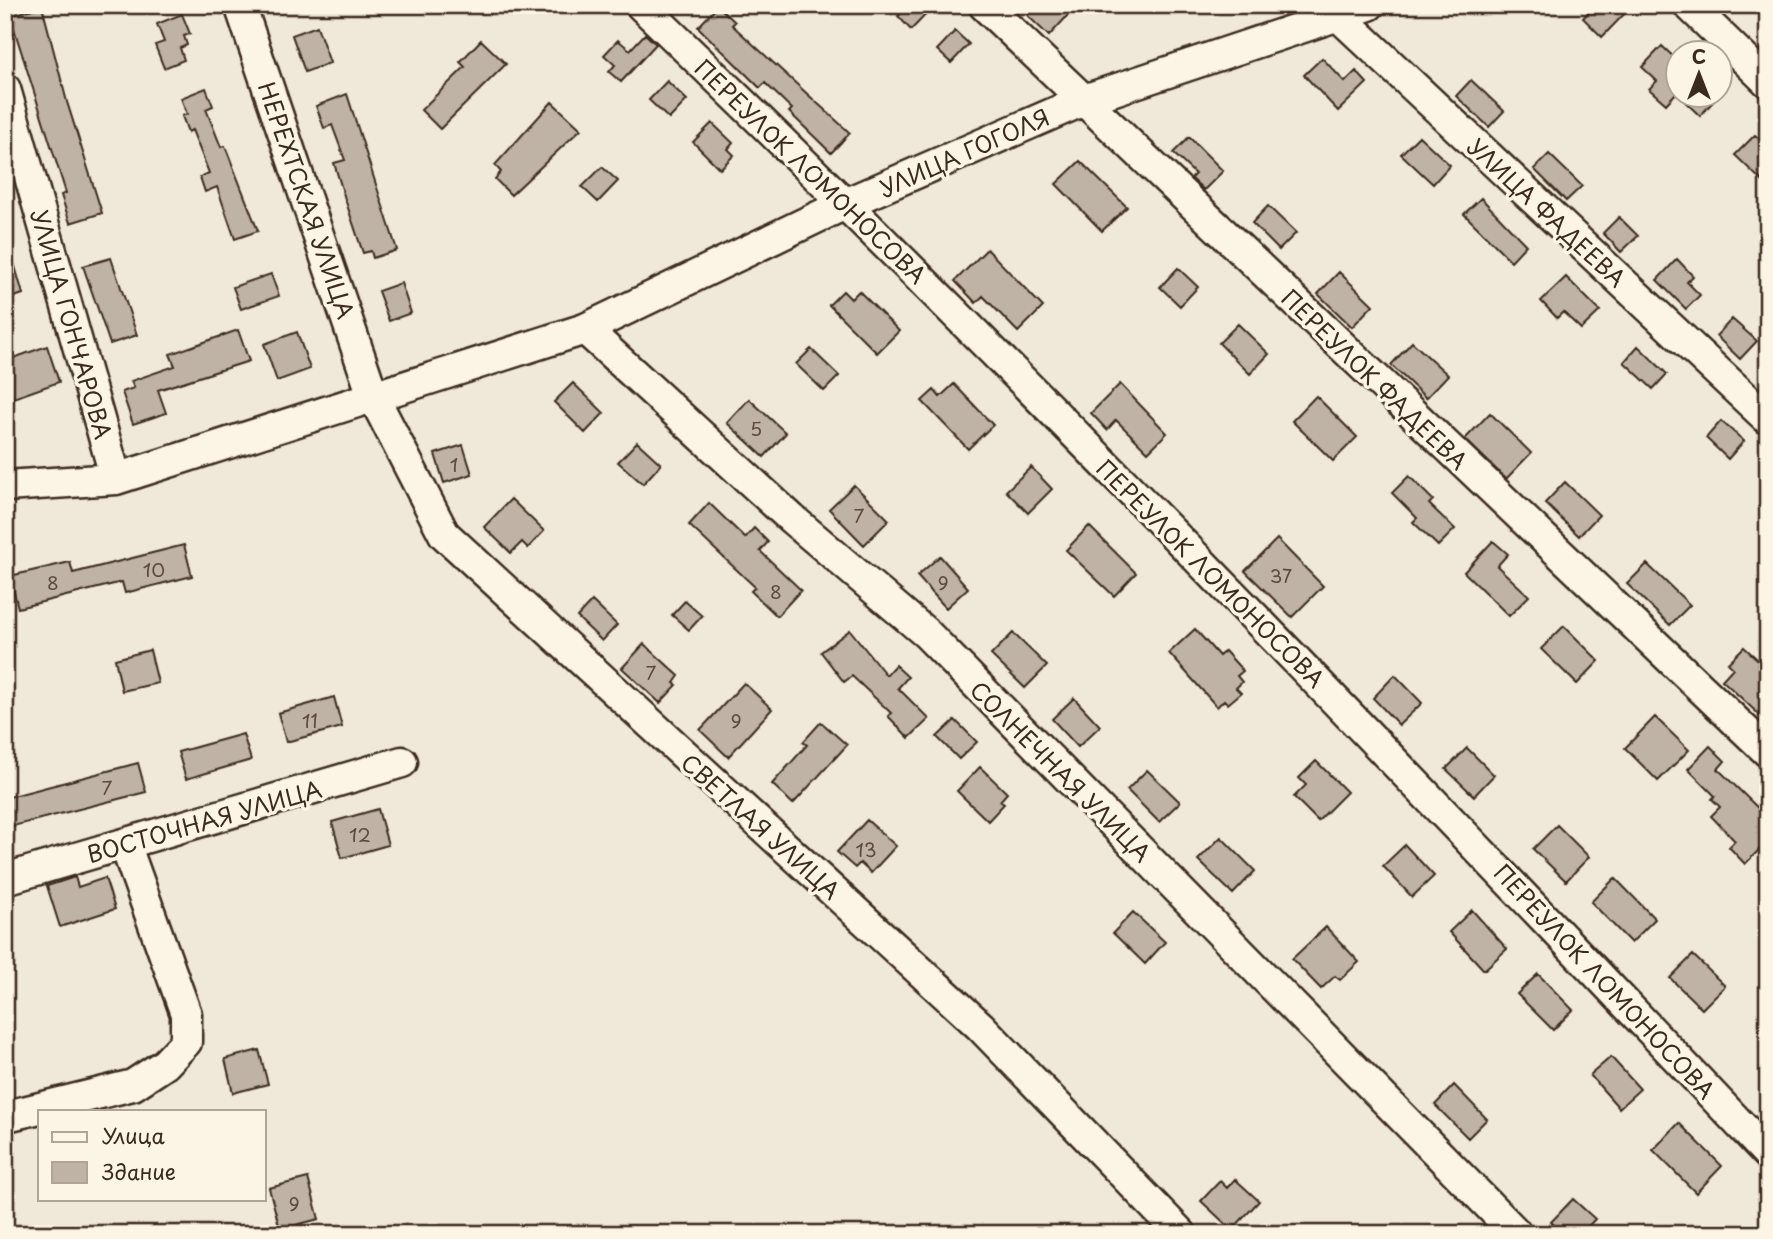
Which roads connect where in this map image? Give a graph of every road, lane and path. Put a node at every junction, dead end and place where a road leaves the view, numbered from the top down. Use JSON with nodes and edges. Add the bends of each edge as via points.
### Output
{"nodes":[{"id":1,"x":240,"y":5,"type":"edge"},
{"id":2,"x":641,"y":5,"type":"edge"},
{"id":3,"x":984,"y":5,"type":"edge"},
{"id":4,"x":1369,"y":5,"type":"edge"},
{"id":5,"x":1689,"y":5,"type":"edge"},
{"id":6,"x":1332,"y":10,"type":"edge"},
{"id":7,"x":1768,"y":82,"type":"edge"},
{"id":8,"x":5,"y":89,"type":"edge"},
{"id":9,"x":1084,"y":100,"type":"junction"},
{"id":10,"x":847,"y":203,"type":"junction"},
{"id":11,"x":585,"y":329,"type":"junction"},
{"id":12,"x":373,"y":396,"type":"junction"},
{"id":13,"x":1768,"y":419,"type":"edge"},
{"id":14,"x":116,"y":479,"type":"junction"},
{"id":15,"x":5,"y":486,"type":"edge"},
{"id":16,"x":1768,"y":752,"type":"edge"},
{"id":17,"x":402,"y":762,"type":"dead end"},
{"id":18,"x":125,"y":844,"type":"junction"},
{"id":19,"x":5,"y":879,"type":"edge"},
{"id":20,"x":7,"y":1116,"type":"edge"},
{"id":21,"x":1768,"y":1154,"type":"edge"},
{"id":22,"x":1181,"y":1234,"type":"edge"},
{"id":23,"x":1517,"y":1234,"type":"edge"}],
"edges":[{"from":1,"to":12,"type":"street","name":"НЕРЕХТСКАЯ УЛИЦА"},
{"from":2,"to":10,"type":"street","name":"ПЕРЕУЛОК ЛОМОНОСОВА"},
{"from":3,"to":9,"type":"street","name":"ПЕРЕУЛОК ФАДЕЕВА"},
{"from":4,"to":6,"type":"street","name":"УЛИЦА ГОГОЛЯ"},
{"from":5,"to":7,"type":"street"},
{"from":6,"to":9,"type":"street","name":"УЛИЦА ГОГОЛЯ"},
{"from":6,"to":13,"type":"street","name":"УЛИЦА ФАДЕЕВА"},
{"from":8,"to":14,"type":"street","name":"УЛИЦА ГОНЧАРОВА"},
{"from":9,"to":10,"type":"street","name":"УЛИЦА ГОГОЛЯ"},
{"from":9,"to":16,"type":"street","name":"ПЕРЕУЛОК ФАДЕЕВА"},
{"from":10,"to":11,"type":"street","name":"УЛИЦА ГОГОЛЯ"},
{"from":10,"to":21,"type":"street","name":"ПЕРЕУЛОК ЛОМОНОСОВА","via":[[1360,724]]},
{"from":11,"to":12,"type":"street","name":"УЛИЦА ГОГОЛЯ"},
{"from":11,"to":23,"type":"street","name":"СОЛНЕЧНАЯ УЛИЦА","via":[[792,519],[927,634]]},
{"from":12,"to":14,"type":"street","name":"УЛИЦА ГОГОЛЯ"},
{"from":12,"to":22,"type":"street","name":"СВЕТЛАЯ УЛИЦА","via":[[444,534],[980,1026]]},
{"from":14,"to":15,"type":"street","name":"УЛИЦА ГОГОЛЯ"},
{"from":17,"to":18,"type":"street","name":"ВОСТОЧНАЯ УЛИЦА"},
{"from":18,"to":19,"type":"street","name":"ВОСТОЧНАЯ УЛИЦА"},
{"from":18,"to":20,"type":"street","via":[[186,1014],[186,1042],[165,1064],[133,1085]]}]}
